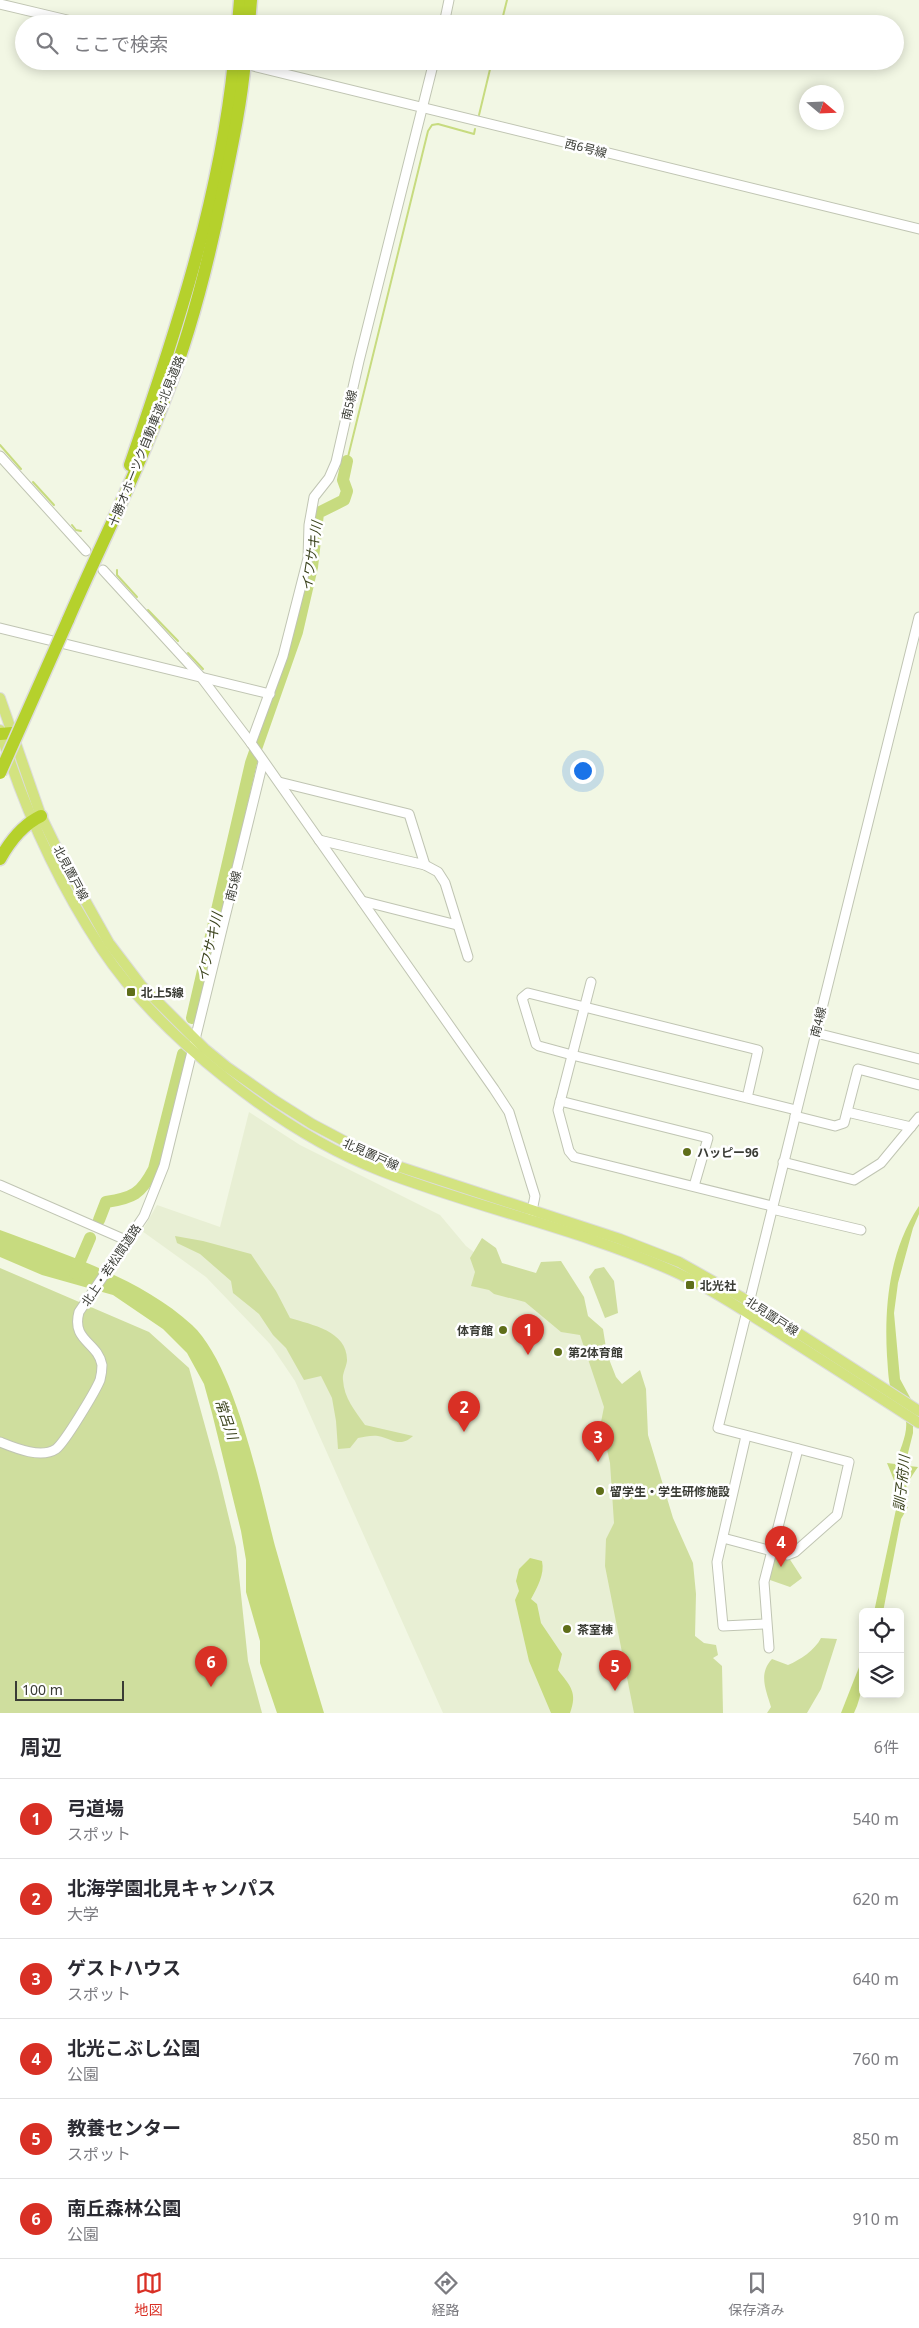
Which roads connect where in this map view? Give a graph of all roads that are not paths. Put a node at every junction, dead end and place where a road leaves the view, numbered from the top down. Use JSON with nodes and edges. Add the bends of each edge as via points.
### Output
{"nodes":[{"id":1,"x":240,"y":0,"type":"edge"},
{"id":2,"x":251,"y":0,"type":"edge"},
{"id":3,"x":449,"y":0,"type":"edge"},
{"id":4,"x":0,"y":4,"type":"edge"},
{"id":5,"x":46,"y":15,"type":"edge"},
{"id":6,"x":239,"y":15,"type":"edge"},
{"id":7,"x":250,"y":15,"type":"edge"},
{"id":8,"x":446,"y":15,"type":"edge"},
{"id":9,"x":233,"y":70,"type":"edge"},
{"id":10,"x":248,"y":70,"type":"edge"},
{"id":11,"x":273,"y":70,"type":"edge"},
{"id":12,"x":432,"y":70,"type":"edge"},
{"id":13,"x":423,"y":107,"type":"junction"},
{"id":14,"x":919,"y":229,"type":"edge"},
{"id":15,"x":0,"y":456,"type":"edge"},
{"id":16,"x":86,"y":551,"type":"dead end"},
{"id":17,"x":103,"y":570,"type":"dead end"},
{"id":18,"x":85,"y":582,"type":"junction"},
{"id":19,"x":919,"y":618,"type":"edge"},
{"id":20,"x":0,"y":628,"type":"edge"},
{"id":21,"x":201,"y":677,"type":"junction"},
{"id":22,"x":270,"y":694,"type":"junction"},
{"id":23,"x":0,"y":698,"type":"edge"},
{"id":24,"x":3,"y":733,"type":"edge"},
{"id":25,"x":254,"y":747,"type":"junction"},
{"id":26,"x":263,"y":762,"type":"junction"},
{"id":27,"x":0,"y":773,"type":"edge"},
{"id":28,"x":279,"y":782,"type":"junction"},
{"id":29,"x":36,"y":818,"type":"junction"},
{"id":30,"x":319,"y":840,"type":"junction"},
{"id":31,"x":0,"y":858,"type":"edge"},
{"id":32,"x":425,"y":865,"type":"junction"},
{"id":33,"x":362,"y":901,"type":"junction"},
{"id":34,"x":457,"y":924,"type":"junction"},
{"id":35,"x":468,"y":957,"type":"dead end"},
{"id":36,"x":591,"y":982,"type":"dead end"},
{"id":37,"x":584,"y":1006,"type":"junction"},
{"id":38,"x":816,"y":1032,"type":"junction"},
{"id":39,"x":196,"y":1040,"type":"junction"},
{"id":40,"x":193,"y":1051,"type":"junction"},
{"id":41,"x":572,"y":1055,"type":"junction"},
{"id":42,"x":919,"y":1058,"type":"edge"},
{"id":43,"x":919,"y":1085,"type":"edge"},
{"id":44,"x":747,"y":1098,"type":"junction"},
{"id":45,"x":560,"y":1101,"type":"junction"},
{"id":46,"x":847,"y":1112,"type":"junction"},
{"id":47,"x":796,"y":1113,"type":"junction"},
{"id":48,"x":919,"y":1117,"type":"edge"},
{"id":49,"x":911,"y":1127,"type":"junction"},
{"id":50,"x":783,"y":1162,"type":"junction"},
{"id":51,"x":0,"y":1185,"type":"edge"},
{"id":52,"x":694,"y":1186,"type":"junction"},
{"id":53,"x":772,"y":1207,"type":"junction"},
{"id":54,"x":531,"y":1216,"type":"junction"},
{"id":55,"x":861,"y":1230,"type":"dead end"},
{"id":56,"x":126,"y":1244,"type":"junction"},
{"id":57,"x":748,"y":1307,"type":"junction"},
{"id":58,"x":919,"y":1411,"type":"edge"},
{"id":59,"x":919,"y":1423,"type":"edge"},
{"id":60,"x":746,"y":1436,"type":"junction"},
{"id":61,"x":0,"y":1442,"type":"edge"},
{"id":62,"x":798,"y":1449,"type":"junction"},
{"id":63,"x":723,"y":1538,"type":"junction"},
{"id":64,"x":773,"y":1550,"type":"junction"},
{"id":65,"x":766,"y":1624,"type":"junction"},
{"id":66,"x":769,"y":1648,"type":"dead end"}],
"edges":[{"from":1,"to":6,"type":"highway"},
{"from":2,"to":7,"type":"highway"},
{"from":3,"to":8,"type":"street"},
{"from":4,"to":5,"type":"street"},
{"from":9,"to":18,"type":"highway","name":"十勝オホーツク自動車道;北見道路","via":[[221,150],[192,274],[155,394]]},
{"from":10,"to":18,"type":"highway","name":"十勝オホーツク自動車道;北見道路","via":[[206,274],[187,338],[136,470]]},
{"from":11,"to":13,"type":"street","name":"西6号線"},
{"from":12,"to":13,"type":"street","name":"南5線"},
{"from":13,"to":14,"type":"street","name":"西6号線"},
{"from":13,"to":22,"type":"street","name":"南5線","via":[[336,462],[311,506],[308,558]]},
{"from":15,"to":16,"type":"street"},
{"from":17,"to":21,"type":"street"},
{"from":18,"to":27,"type":"highway","name":"十勝オホーツク自動車道;北見道路","bridge":true},
{"from":19,"to":38,"type":"street","name":"南4線"},
{"from":20,"to":21,"type":"street"},
{"from":21,"to":22,"type":"street"},
{"from":21,"to":25,"type":"street"},
{"from":22,"to":25,"type":"street","name":"南5線"},
{"from":23,"to":24,"type":"main road","name":"北見置戸線"},
{"from":24,"to":29,"type":"main road","name":"北見置戸線"},
{"from":25,"to":26,"type":"street"},
{"from":26,"to":28,"type":"street"},
{"from":26,"to":39,"type":"street","name":"南5線"},
{"from":28,"to":30,"type":"street"},
{"from":28,"to":32,"type":"street","via":[[409,814]]},
{"from":29,"to":31,"type":"highway","via":[[10,840]]},
{"from":29,"to":39,"type":"main road","name":"北見置戸線","via":[[110,943],[140,985]]},
{"from":29,"to":40,"type":"main road","name":"北見置戸線","via":[[102,949],[134,989]]},
{"from":30,"to":32,"type":"street"},
{"from":30,"to":33,"type":"street"},
{"from":32,"to":34,"type":"street","via":[[438,872],[445,883]]},
{"from":33,"to":34,"type":"street"},
{"from":33,"to":54,"type":"street","via":[[509,1112],[535,1196]]},
{"from":34,"to":35,"type":"street"},
{"from":36,"to":37,"type":"street"},
{"from":37,"to":41,"type":"street"},
{"from":37,"to":41,"type":"street","via":[[528,992],[522,998],[536,1044]]},
{"from":37,"to":44,"type":"street","via":[[758,1050]]},
{"from":38,"to":42,"type":"street"},
{"from":38,"to":47,"type":"street","name":"南4線"},
{"from":39,"to":40,"type":"street","name":"北上・若松間道路"},
{"from":39,"to":54,"type":"main road","name":"北見置戸線","via":[[274,1100],[345,1143],[382,1161]]},
{"from":40,"to":54,"type":"main road","name":"北見置戸線","via":[[270,1111],[340,1152],[379,1170]]},
{"from":40,"to":56,"type":"street","name":"北上・若松間道路","via":[[164,1166],[144,1216]]},
{"from":41,"to":44,"type":"street"},
{"from":41,"to":45,"type":"street"},
{"from":43,"to":46,"type":"street","via":[[858,1070]]},
{"from":44,"to":47,"type":"street"},
{"from":45,"to":52,"type":"street","via":[[558,1110],[569,1151],[574,1157]]},
{"from":45,"to":52,"type":"street","via":[[708,1138]]},
{"from":46,"to":47,"type":"street","via":[[844,1123],[835,1126]]},
{"from":46,"to":49,"type":"street"},
{"from":47,"to":50,"type":"street","name":"南4線"},
{"from":48,"to":49,"type":"street"},
{"from":49,"to":50,"type":"street","via":[[881,1163],[854,1180]]},
{"from":50,"to":53,"type":"street","name":"南4線"},
{"from":51,"to":56,"type":"street"},
{"from":52,"to":53,"type":"street"},
{"from":53,"to":55,"type":"street"},
{"from":53,"to":57,"type":"street","name":"南4線"},
{"from":54,"to":57,"type":"main road","name":"北見置戸線","via":[[666,1268]]},
{"from":56,"to":61,"type":"street","name":"北上・若松間道路","via":[[79,1312],[78,1332],[99,1357],[102,1368],[100,1381],[68,1434],[56,1449],[37,1453]]},
{"from":57,"to":58,"type":"main road","name":"北見置戸線"},
{"from":57,"to":59,"type":"main road","name":"北見置戸線"},
{"from":57,"to":60,"type":"street","name":"南4線","via":[[718,1428]]},
{"from":60,"to":62,"type":"street"},
{"from":60,"to":63,"type":"street"},
{"from":62,"to":64,"type":"street"},
{"from":62,"to":64,"type":"street","via":[[849,1462],[837,1515],[795,1552],[787,1555]]},
{"from":63,"to":64,"type":"street"},
{"from":63,"to":65,"type":"street","via":[[717,1562],[723,1626]]},
{"from":64,"to":65,"type":"street","via":[[764,1582]]},
{"from":65,"to":66,"type":"street"}]}
